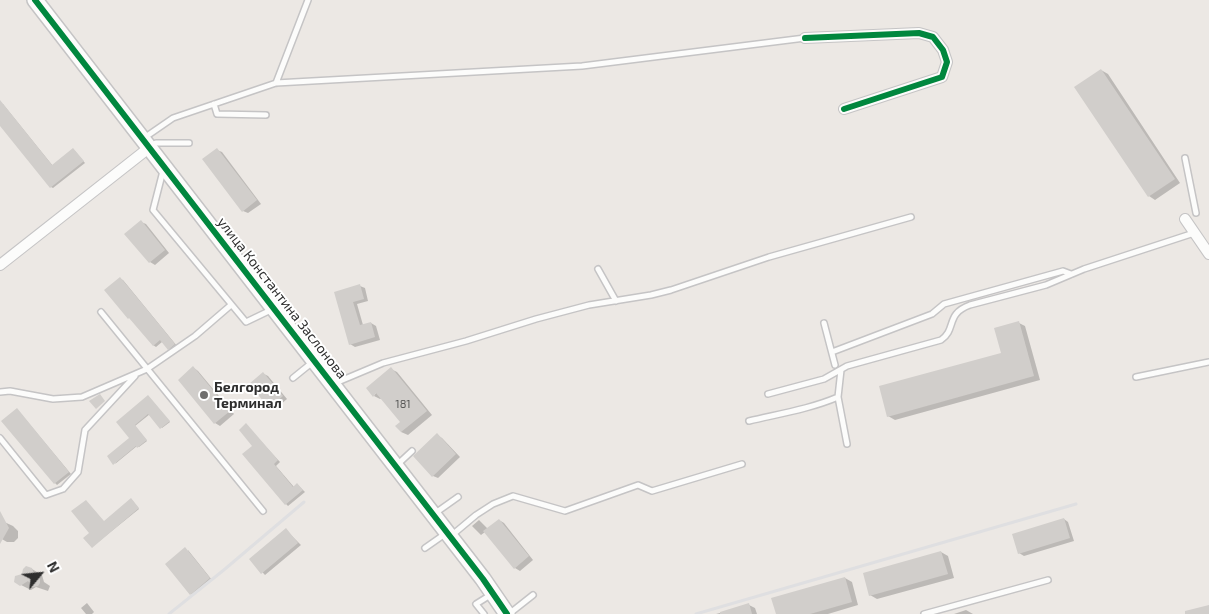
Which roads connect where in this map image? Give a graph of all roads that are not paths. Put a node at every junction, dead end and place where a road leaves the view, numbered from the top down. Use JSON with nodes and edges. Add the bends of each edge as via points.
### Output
{"nodes":[{"id":1,"x":35,"y":0,"type":"edge"},
{"id":2,"x":308,"y":0,"type":"edge"},
{"id":3,"x":805,"y":38,"type":"joint"},
{"id":4,"x":276,"y":83,"type":"junction"},
{"id":5,"x":214,"y":104,"type":"junction"},
{"id":6,"x":844,"y":109,"type":"dead end"},
{"id":7,"x":266,"y":114,"type":"dead end"},
{"id":8,"x":146,"y":143,"type":"junction"},
{"id":9,"x":189,"y":143,"type":"dead end"},
{"id":10,"x":1185,"y":158,"type":"dead end"},
{"id":11,"x":164,"y":166,"type":"junction"},
{"id":12,"x":1196,"y":212,"type":"dead end"},
{"id":13,"x":911,"y":217,"type":"dead end"},
{"id":14,"x":1185,"y":219,"type":"dead end"},
{"id":15,"x":1195,"y":233,"type":"junction"},
{"id":16,"x":1209,"y":254,"type":"edge"},
{"id":17,"x":0,"y":265,"type":"edge"},
{"id":18,"x":598,"y":269,"type":"dead end"},
{"id":19,"x":1071,"y":274,"type":"junction"},
{"id":20,"x":616,"y":300,"type":"junction"},
{"id":21,"x":231,"y":305,"type":"junction"},
{"id":22,"x":274,"y":309,"type":"junction"},
{"id":23,"x":101,"y":312,"type":"dead end"},
{"id":24,"x":824,"y":323,"type":"dead end"},
{"id":25,"x":832,"y":352,"type":"junction"},
{"id":26,"x":314,"y":361,"type":"junction"},
{"id":27,"x":1209,"y":362,"type":"edge"},
{"id":28,"x":835,"y":365,"type":"dead end"},
{"id":29,"x":147,"y":369,"type":"junction"},
{"id":30,"x":841,"y":370,"type":"junction"},
{"id":31,"x":137,"y":374,"type":"junction"},
{"id":32,"x":1136,"y":377,"type":"dead end"},
{"id":33,"x":293,"y":378,"type":"dead end"},
{"id":34,"x":332,"y":384,"type":"junction"},
{"id":35,"x":0,"y":392,"type":"edge"},
{"id":36,"x":768,"y":394,"type":"dead end"},
{"id":37,"x":838,"y":397,"type":"junction"},
{"id":38,"x":749,"y":421,"type":"dead end"},
{"id":39,"x":0,"y":438,"type":"edge"},
{"id":40,"x":847,"y":444,"type":"dead end"},
{"id":41,"x":412,"y":451,"type":"dead end"},
{"id":42,"x":742,"y":464,"type":"dead end"},
{"id":43,"x":396,"y":466,"type":"junction"},
{"id":44,"x":458,"y":496,"type":"dead end"},
{"id":45,"x":263,"y":511,"type":"dead end"},
{"id":46,"x":433,"y":515,"type":"junction"},
{"id":47,"x":449,"y":535,"type":"junction"},
{"id":48,"x":425,"y":548,"type":"dead end"},
{"id":49,"x":1048,"y":580,"type":"dead end"},
{"id":50,"x":493,"y":594,"type":"junction"},
{"id":51,"x":533,"y":595,"type":"dead end"},
{"id":52,"x":484,"y":614,"type":"edge"},
{"id":53,"x":508,"y":614,"type":"edge"},
{"id":54,"x":924,"y":614,"type":"edge"}],
"edges":[{"from":1,"to":8,"type":"street","name":"улица Константина Заслонова"},
{"from":2,"to":4,"type":"lane"},
{"from":3,"to":4,"type":"lane","via":[[582,66]]},
{"from":3,"to":6,"type":"street","via":[[920,33],[933,37],[943,50],[947,62],[942,76]]},
{"from":4,"to":5,"type":"lane"},
{"from":5,"to":7,"type":"lane","via":[[217,114]]},
{"from":5,"to":8,"type":"lane","via":[[173,118]]},
{"from":8,"to":9,"type":"lane"},
{"from":8,"to":11,"type":"street","name":"улица Константина Заслонова"},
{"from":8,"to":17,"type":"street"},
{"from":10,"to":12,"type":"lane"},
{"from":11,"to":21,"type":"lane","via":[[153,210]]},
{"from":11,"to":22,"type":"street","name":"улица Константина Заслонова"},
{"from":13,"to":20,"type":"lane","via":[[770,257],[671,290]]},
{"from":14,"to":15,"type":"street"},
{"from":15,"to":16,"type":"street"},
{"from":15,"to":19,"type":"lane"},
{"from":18,"to":20,"type":"lane"},
{"from":19,"to":25,"type":"lane","via":[[1063,271],[944,304],[932,314]]},
{"from":19,"to":30,"type":"lane","via":[[1046,285],[963,308],[955,314],[948,334],[941,340]]},
{"from":20,"to":34,"type":"lane","via":[[564,311],[396,359]]},
{"from":21,"to":22,"type":"lane","via":[[246,322]]},
{"from":21,"to":29,"type":"lane","via":[[195,336]]},
{"from":22,"to":26,"type":"street","name":"улица Константина Заслонова"},
{"from":23,"to":29,"type":"lane"},
{"from":24,"to":25,"type":"lane"},
{"from":25,"to":28,"type":"lane"},
{"from":26,"to":33,"type":"lane"},
{"from":26,"to":34,"type":"street","name":"улица Константина Заслонова"},
{"from":27,"to":32,"type":"lane"},
{"from":29,"to":31,"type":"lane"},
{"from":29,"to":45,"type":"lane"},
{"from":30,"to":36,"type":"lane","via":[[812,383]]},
{"from":30,"to":37,"type":"lane"},
{"from":31,"to":35,"type":"lane","via":[[82,397],[53,399]]},
{"from":31,"to":39,"type":"lane","via":[[86,430],[78,472],[63,489],[46,495]]},
{"from":34,"to":43,"type":"street","name":"улица Константина Заслонова"},
{"from":37,"to":38,"type":"lane"},
{"from":37,"to":40,"type":"lane"},
{"from":41,"to":43,"type":"lane"},
{"from":42,"to":47,"type":"lane","via":[[652,491],[638,485],[564,511],[513,496],[493,504]]},
{"from":43,"to":46,"type":"street","name":"улица Константина Заслонова"},
{"from":44,"to":46,"type":"lane"},
{"from":46,"to":47,"type":"street","name":"улица Константина Заслонова"},
{"from":47,"to":48,"type":"lane"},
{"from":47,"to":50,"type":"street","name":"улица Константина Заслонова"},
{"from":49,"to":54,"type":"lane"},
{"from":50,"to":52,"type":"lane","via":[[476,604]]},
{"from":50,"to":53,"type":"street","name":"улица Константина Заслонова"},
{"from":51,"to":53,"type":"lane"}]}
